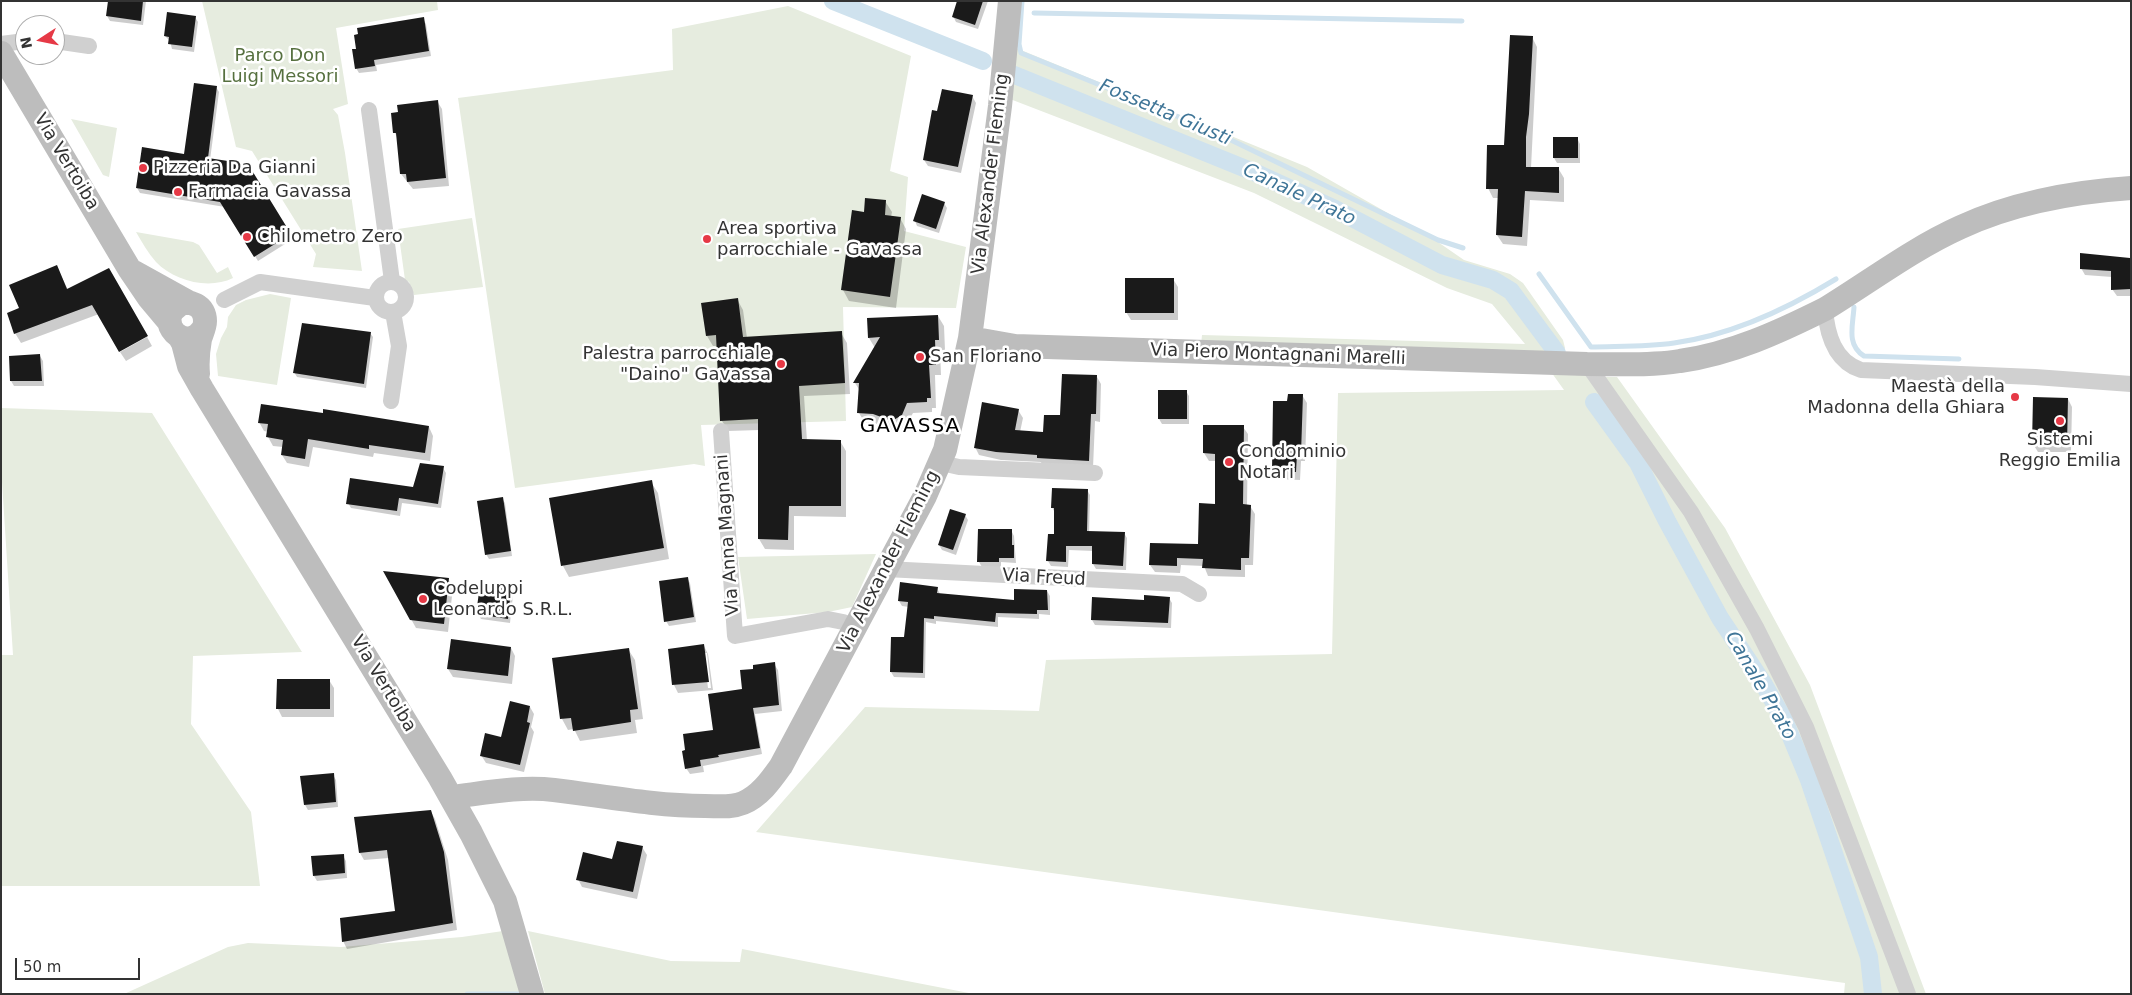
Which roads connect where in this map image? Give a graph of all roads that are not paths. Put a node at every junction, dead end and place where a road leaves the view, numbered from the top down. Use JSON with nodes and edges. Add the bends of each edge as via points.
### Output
{"nodes":[{"id":1,"x":1010,"y":1,"type":"edge"},
{"id":2,"x":15,"y":42,"type":"edge"},
{"id":3,"x":65,"y":42,"type":"edge"},
{"id":4,"x":1,"y":44,"type":"edge"},
{"id":5,"x":89,"y":46,"type":"dead end"},
{"id":6,"x":1,"y":53,"type":"edge"},
{"id":7,"x":369,"y":110,"type":"dead end"},
{"id":8,"x":2131,"y":188,"type":"edge"},
{"id":9,"x":130,"y":270,"type":"junction"},
{"id":10,"x":392,"y":281,"type":"junction"},
{"id":11,"x":375,"y":298,"type":"junction"},
{"id":12,"x":1824,"y":309,"type":"junction"},
{"id":13,"x":393,"y":312,"type":"junction"},
{"id":14,"x":198,"y":314,"type":"junction"},
{"id":15,"x":174,"y":329,"type":"junction"},
{"id":16,"x":970,"y":338,"type":"junction"},
{"id":17,"x":1587,"y":364,"type":"junction"},
{"id":18,"x":2131,"y":384,"type":"edge"},
{"id":19,"x":202,"y":389,"type":"junction"},
{"id":20,"x":391,"y":401,"type":"dead end"},
{"id":21,"x":721,"y":431,"type":"dead end"},
{"id":22,"x":941,"y":463,"type":"junction"},
{"id":23,"x":1095,"y":474,"type":"dead end"},
{"id":24,"x":886,"y":569,"type":"junction"},
{"id":25,"x":1199,"y":594,"type":"dead end"},
{"id":26,"x":855,"y":629,"type":"junction"},
{"id":27,"x":452,"y":798,"type":"junction"},
{"id":28,"x":1906,"y":991,"type":"edge"},
{"id":29,"x":532,"y":994,"type":"edge"}],
"edges":[{"from":1,"to":16,"type":"street","name":"Via Alexander Fleming","via":[[1001,99]]},
{"from":2,"to":4,"type":"street"},
{"from":3,"to":5,"type":"street"},
{"from":6,"to":9,"type":"street","name":"Via Vertoiba"},
{"from":7,"to":10,"type":"street"},
{"from":8,"to":12,"type":"street","name":"Via Piero Montagnani Marelli","via":[[2050,198],[1995,213],[1960,228]]},
{"from":9,"to":14,"type":"street"},
{"from":9,"to":15,"type":"street","name":"Via Vertoiba"},
{"from":10,"to":11,"type":"street","via":[[382,284]]},
{"from":10,"to":13,"type":"street","via":[[401,285],[406,293],[405,303]]},
{"from":11,"to":13,"type":"street","via":[[383,310]]},
{"from":11,"to":14,"type":"street","via":[[260,282]]},
{"from":12,"to":17,"type":"street","name":"Via Piero Montagnani Marelli","via":[[1749,344],[1698,358],[1649,364]]},
{"from":12,"to":18,"type":"street","via":[[1826,327],[1834,348],[1852,367],[1861,370]]},
{"from":13,"to":20,"type":"street","via":[[399,346]]},
{"from":14,"to":15,"type":"street","via":[[197,336],[192,338]]},
{"from":14,"to":15,"type":"street","via":[[180,304],[175,307],[171,312]]},
{"from":14,"to":19,"type":"street","via":[[198,377]]},
{"from":15,"to":19,"type":"street","name":"Via Vertoiba"},
{"from":16,"to":17,"type":"street","name":"Via Piero Montagnani Marelli","via":[[1015,346]]},
{"from":16,"to":22,"type":"street","name":"Via Alexander Fleming"},
{"from":17,"to":28,"type":"street","via":[[1691,512],[1762,637],[1806,727]]},
{"from":19,"to":27,"type":"street","name":"Via Vertoiba"},
{"from":21,"to":26,"type":"street","name":"Via Anna Magnani","via":[[735,636],[828,619]]},
{"from":22,"to":23,"type":"street","via":[[959,467]]},
{"from":22,"to":24,"type":"street","name":"Via Alexander Fleming"},
{"from":24,"to":25,"type":"street","name":"Via Freud","via":[[1182,584]]},
{"from":24,"to":26,"type":"street","name":"Via Alexander Fleming"},
{"from":26,"to":27,"type":"street","name":"Via Alexander Fleming","via":[[781,766],[768,785],[743,803],[695,806],[515,788]]},
{"from":27,"to":29,"type":"street","name":"Via Vertoiba","via":[[505,901]]}]}
